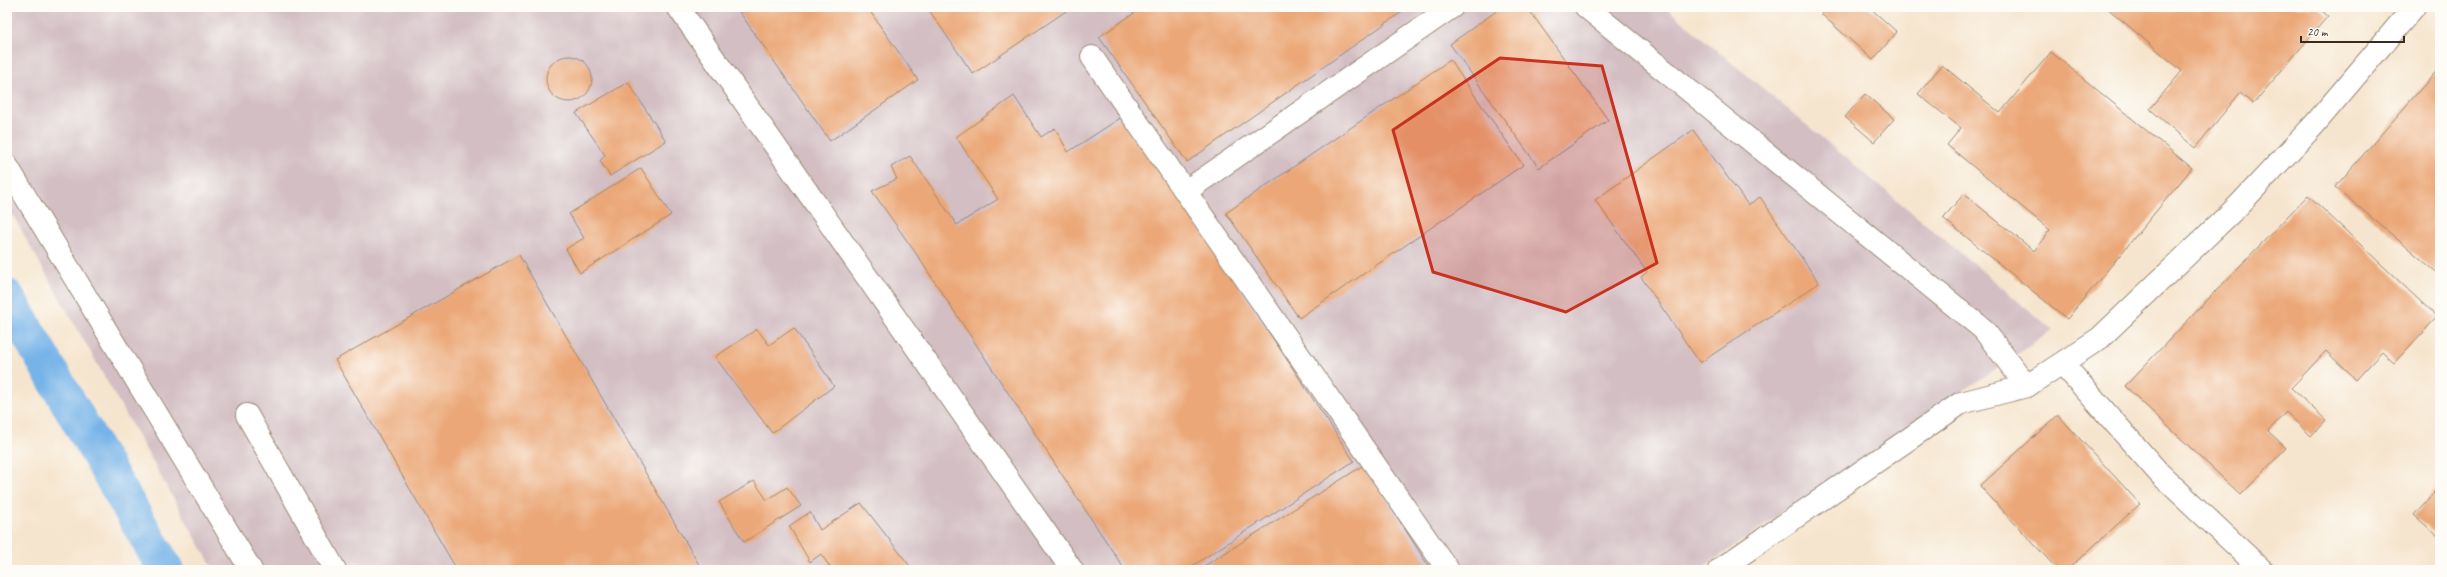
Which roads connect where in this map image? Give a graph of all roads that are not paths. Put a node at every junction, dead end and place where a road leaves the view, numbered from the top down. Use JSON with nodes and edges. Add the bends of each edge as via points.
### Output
{"nodes":[{"id":1,"x":678,"y":7,"type":"edge"},
{"id":2,"x":1452,"y":7,"type":"edge"},
{"id":3,"x":1586,"y":7,"type":"edge"},
{"id":4,"x":2414,"y":7,"type":"edge"},
{"id":5,"x":1092,"y":57,"type":"dead end"},
{"id":6,"x":7,"y":166,"type":"edge"},
{"id":7,"x":1186,"y":191,"type":"junction"},
{"id":8,"x":2063,"y":364,"type":"junction"},
{"id":9,"x":2027,"y":386,"type":"junction"},
{"id":10,"x":247,"y":415,"type":"dead end"},
{"id":11,"x":251,"y":570,"type":"edge"},
{"id":12,"x":335,"y":570,"type":"edge"},
{"id":13,"x":1072,"y":570,"type":"edge"},
{"id":14,"x":1448,"y":570,"type":"edge"},
{"id":15,"x":1719,"y":570,"type":"edge"},
{"id":16,"x":2262,"y":570,"type":"edge"}],
"edges":[{"from":1,"to":13,"type":"main road"},
{"from":2,"to":7,"type":"main road"},
{"from":3,"to":9,"type":"main road","via":[[1983,328]]},
{"from":4,"to":8,"type":"main road","via":[[2314,125],[2239,205],[2100,338]]},
{"from":5,"to":7,"type":"main road"},
{"from":6,"to":11,"type":"main road"},
{"from":7,"to":14,"type":"main road"},
{"from":8,"to":9,"type":"main road"},
{"from":8,"to":16,"type":"main road","via":[[2159,473]]},
{"from":9,"to":15,"type":"main road","via":[[1961,403]]},
{"from":10,"to":12,"type":"main road"}]}
